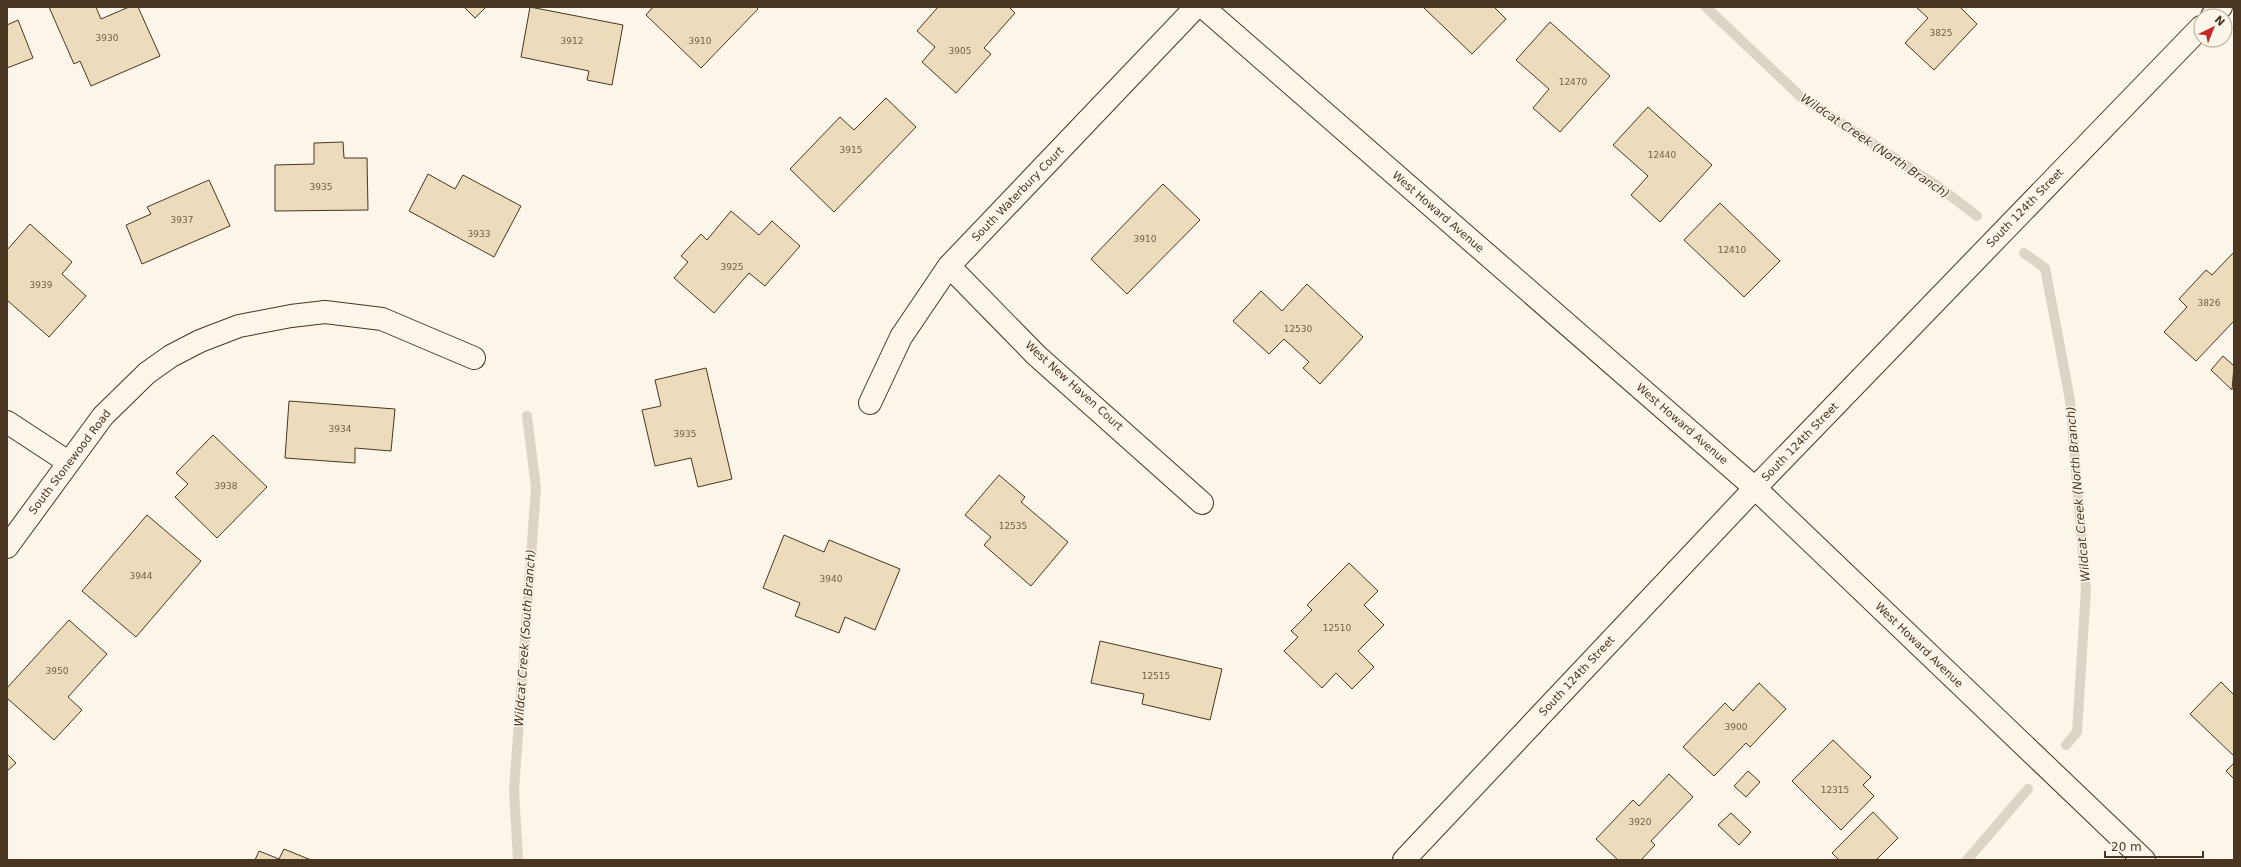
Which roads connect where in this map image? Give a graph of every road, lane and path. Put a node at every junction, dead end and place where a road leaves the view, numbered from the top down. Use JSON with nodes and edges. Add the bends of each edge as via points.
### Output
{"nodes":[{"id":1,"x":1196,"y":7,"type":"edge"},
{"id":2,"x":1203,"y":7,"type":"edge"},
{"id":3,"x":2193,"y":35,"type":"edge"},
{"id":4,"x":949,"y":266,"type":"junction"},
{"id":5,"x":474,"y":358,"type":"dead end"},
{"id":6,"x":870,"y":403,"type":"dead end"},
{"id":7,"x":7,"y":422,"type":"edge"},
{"id":8,"x":68,"y":462,"type":"junction"},
{"id":9,"x":1755,"y":488,"type":"junction"},
{"id":10,"x":1202,"y":503,"type":"dead end"},
{"id":11,"x":7,"y":547,"type":"edge"},
{"id":12,"x":1404,"y":860,"type":"edge"},
{"id":13,"x":2144,"y":860,"type":"edge"}],
"edges":[{"from":1,"to":4,"type":"street","name":"South Waterbury Court"},
{"from":2,"to":9,"type":"street","name":"West Howard Avenue"},
{"from":3,"to":9,"type":"street","name":"South 124th Street"},
{"from":4,"to":6,"type":"street","name":"South Waterbury Court","via":[[901,337]]},
{"from":4,"to":10,"type":"street","name":"West New Haven Court","via":[[1036,355]]},
{"from":5,"to":8,"type":"street","name":"South Stonewood Road","via":[[382,319],[325,312],[239,326],[200,341],[171,356],[147,373],[103,416]]},
{"from":7,"to":8,"type":"street"},
{"from":8,"to":11,"type":"street","name":"South Stonewood Road"},
{"from":9,"to":12,"type":"street","name":"South 124th Street"},
{"from":9,"to":13,"type":"street","name":"West Howard Avenue"}]}
